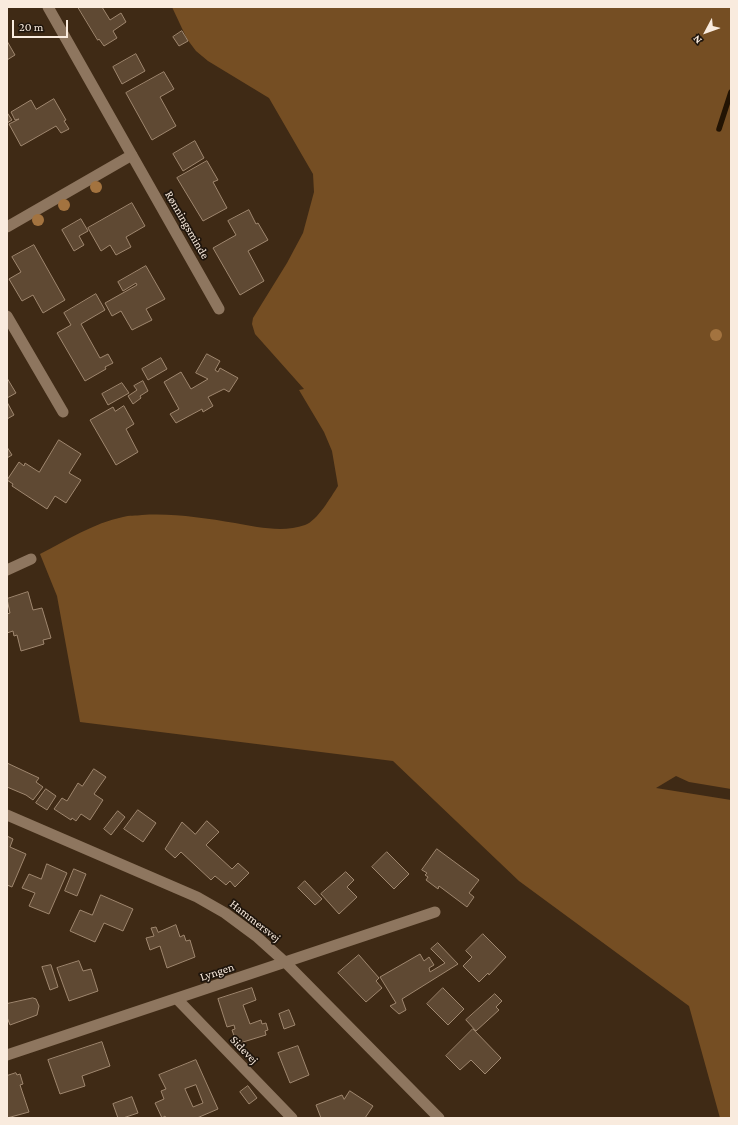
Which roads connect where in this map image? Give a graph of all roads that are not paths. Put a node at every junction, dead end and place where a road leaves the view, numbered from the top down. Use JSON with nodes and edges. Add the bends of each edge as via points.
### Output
{"nodes":[{"id":1,"x":48,"y":7,"type":"edge"},
{"id":2,"x":132,"y":155,"type":"junction"},
{"id":3,"x":7,"y":227,"type":"edge"},
{"id":4,"x":219,"y":309,"type":"dead end"},
{"id":5,"x":7,"y":316,"type":"edge"},
{"id":6,"x":63,"y":412,"type":"dead end"},
{"id":7,"x":31,"y":560,"type":"dead end"},
{"id":8,"x":7,"y":570,"type":"edge"},
{"id":9,"x":7,"y":815,"type":"edge"},
{"id":10,"x":435,"y":912,"type":"dead end"},
{"id":11,"x":286,"y":963,"type":"junction"},
{"id":12,"x":177,"y":999,"type":"junction"},
{"id":13,"x":7,"y":1055,"type":"edge"},
{"id":14,"x":292,"y":1118,"type":"edge"},
{"id":15,"x":439,"y":1118,"type":"edge"}],
"edges":[{"from":1,"to":2,"type":"street","name":"Rønningsminde"},
{"from":2,"to":3,"type":"street"},
{"from":2,"to":4,"type":"street","name":"Rønningsminde"},
{"from":5,"to":6,"type":"street"},
{"from":7,"to":8,"type":"street"},
{"from":9,"to":11,"type":"street","name":"Hammersvej","via":[[197,897],[238,922]]},
{"from":10,"to":11,"type":"street","name":"Lyngen"},
{"from":11,"to":12,"type":"street","name":"Lyngen"},
{"from":11,"to":15,"type":"street","name":"Hammersvej"},
{"from":12,"to":13,"type":"street","name":"Lyngen"},
{"from":12,"to":14,"type":"street","name":"Sidevej"}]}
